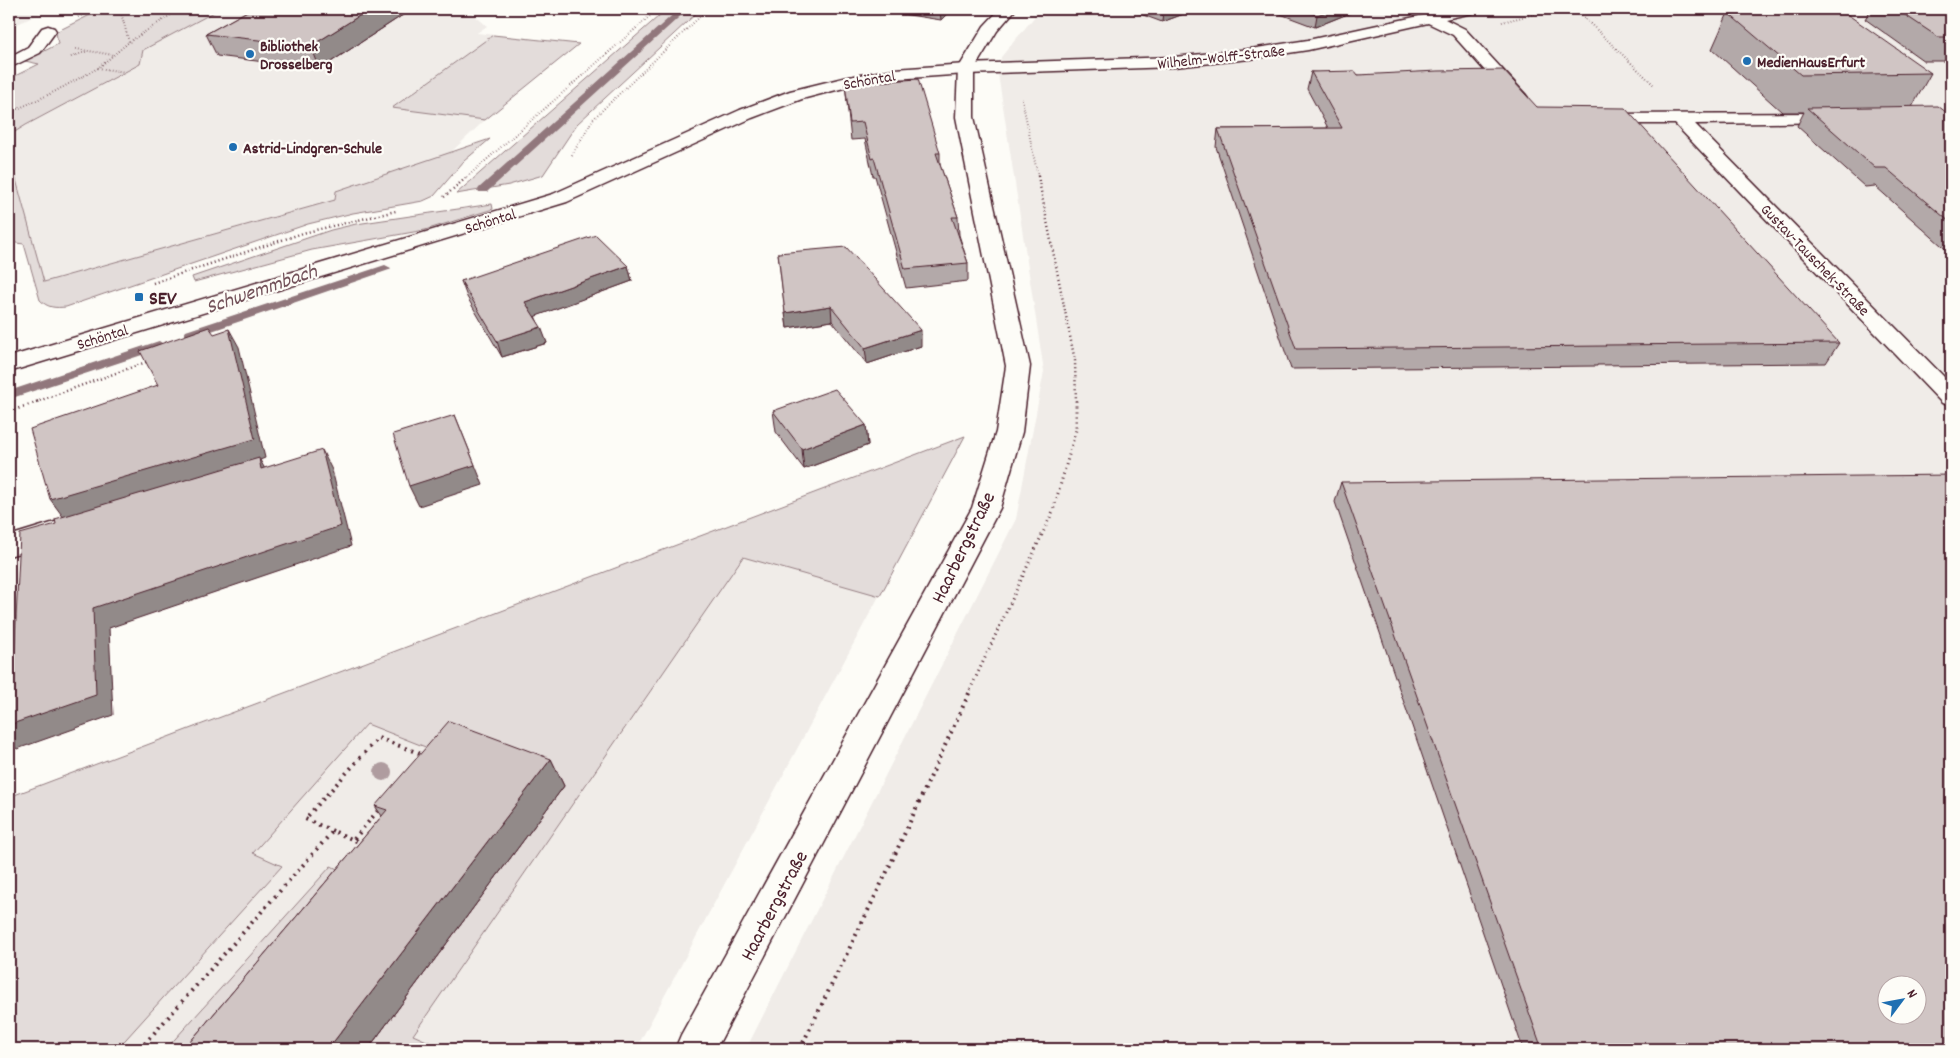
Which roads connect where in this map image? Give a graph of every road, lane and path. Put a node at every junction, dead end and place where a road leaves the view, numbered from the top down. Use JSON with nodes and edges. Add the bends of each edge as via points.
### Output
{"nodes":[{"id":1,"x":120,"y":9,"type":"edge"},
{"id":2,"x":180,"y":9,"type":"edge"},
{"id":3,"x":658,"y":9,"type":"edge"},
{"id":4,"x":708,"y":9,"type":"edge"},
{"id":5,"x":1008,"y":9,"type":"edge"},
{"id":6,"x":1472,"y":9,"type":"edge"},
{"id":7,"x":1574,"y":9,"type":"edge"},
{"id":8,"x":1432,"y":19,"type":"junction"},
{"id":9,"x":48,"y":31,"type":"dead end"},
{"id":10,"x":129,"y":42,"type":"junction"},
{"id":11,"x":9,"y":62,"type":"edge"},
{"id":12,"x":98,"y":68,"type":"junction"},
{"id":13,"x":966,"y":69,"type":"junction"},
{"id":14,"x":125,"y":72,"type":"dead end"},
{"id":15,"x":1663,"y":86,"type":"dead end"},
{"id":16,"x":1531,"y":112,"type":"edge"},
{"id":17,"x":9,"y":113,"type":"edge"},
{"id":18,"x":1857,"y":118,"type":"edge"},
{"id":19,"x":1585,"y":119,"type":"edge"},
{"id":20,"x":1681,"y":120,"type":"junction"},
{"id":21,"x":572,"y":156,"type":"dead end"},
{"id":22,"x":438,"y":203,"type":"dead end"},
{"id":23,"x":9,"y":366,"type":"edge"},
{"id":24,"x":1951,"y":398,"type":"edge"},
{"id":25,"x":83,"y":524,"type":"edge"},
{"id":26,"x":9,"y":546,"type":"edge"},
{"id":27,"x":418,"y":763,"type":"edge"},
{"id":28,"x":386,"y":801,"type":"edge"},
{"id":29,"x":333,"y":831,"type":"junction"},
{"id":30,"x":354,"y":839,"type":"junction"},
{"id":31,"x":370,"y":847,"type":"edge"},
{"id":32,"x":140,"y":1049,"type":"edge"},
{"id":33,"x":695,"y":1049,"type":"edge"}],
"edges":[{"from":1,"to":10,"type":"path"},
{"from":2,"to":10,"type":"path"},
{"from":3,"to":22,"type":"path"},
{"from":4,"to":21,"type":"path","via":[[593,119]]},
{"from":5,"to":13,"type":"street","name":"Haarbergstraße","via":[[990,29]]},
{"from":6,"to":8,"type":"street","name":"Wilhelm-Wolff-Straße"},
{"from":7,"to":15,"type":"path","via":[[1653,86]]},
{"from":8,"to":13,"type":"street","name":"Wilhelm-Wolff-Straße","via":[[1308,46],[1250,54],[1174,62]]},
{"from":8,"to":16,"type":"street","via":[[1459,32]]},
{"from":9,"to":11,"type":"street","via":[[34,50]]},
{"from":10,"to":12,"type":"path"},
{"from":12,"to":14,"type":"path"},
{"from":12,"to":17,"type":"path"},
{"from":13,"to":23,"type":"street","name":"Schöntal","via":[[895,74],[796,95],[746,114],[560,198]]},
{"from":13,"to":33,"type":"street","name":"Haarbergstraße","via":[[965,117],[1018,366],[1009,432],[986,508]]},
{"from":18,"to":20,"type":"street"},
{"from":19,"to":20,"type":"street"},
{"from":20,"to":24,"type":"street","name":"Gustav-Tauschek-Straße"},
{"from":25,"to":26,"type":"street"},
{"from":27,"to":29,"type":"path","via":[[425,755],[378,738],[305,820]]},
{"from":28,"to":30,"type":"path"},
{"from":29,"to":30,"type":"path"},
{"from":29,"to":32,"type":"path"},
{"from":30,"to":31,"type":"path"}]}
